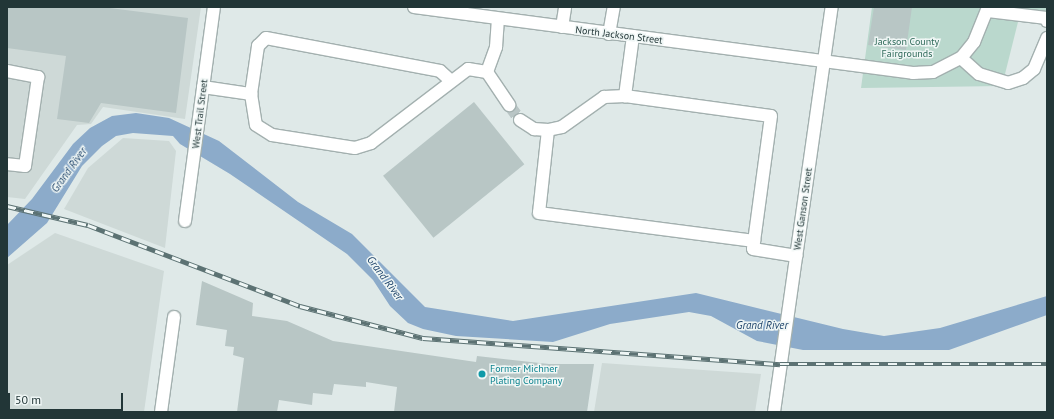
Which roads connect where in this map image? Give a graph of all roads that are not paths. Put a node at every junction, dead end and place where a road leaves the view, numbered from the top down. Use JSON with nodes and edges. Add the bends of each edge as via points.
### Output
{"nodes":[{"id":1,"x":214,"y":7,"type":"edge"},
{"id":2,"x":414,"y":7,"type":"edge"},
{"id":3,"x":565,"y":7,"type":"edge"},
{"id":4,"x":614,"y":7,"type":"edge"},
{"id":5,"x":832,"y":7,"type":"edge"},
{"id":6,"x":988,"y":9,"type":"edge"},
{"id":7,"x":498,"y":19,"type":"junction"},
{"id":8,"x":1047,"y":21,"type":"edge"},
{"id":9,"x":562,"y":27,"type":"junction"},
{"id":10,"x":609,"y":34,"type":"junction"},
{"id":11,"x":633,"y":36,"type":"junction"},
{"id":12,"x":1047,"y":38,"type":"edge"},
{"id":13,"x":961,"y":58,"type":"junction"},
{"id":14,"x":825,"y":61,"type":"junction"},
{"id":15,"x":7,"y":71,"type":"edge"},
{"id":16,"x":487,"y":72,"type":"junction"},
{"id":17,"x":450,"y":80,"type":"junction"},
{"id":18,"x":203,"y":87,"type":"junction"},
{"id":19,"x":251,"y":94,"type":"junction"},
{"id":20,"x":625,"y":96,"type":"junction"},
{"id":21,"x":509,"y":105,"type":"tunnel mouth"},
{"id":22,"x":520,"y":120,"type":"tunnel mouth"},
{"id":23,"x":548,"y":130,"type":"junction"},
{"id":24,"x":7,"y":164,"type":"edge"},
{"id":25,"x":185,"y":221,"type":"dead end"},
{"id":26,"x":754,"y":241,"type":"junction"},
{"id":27,"x":796,"y":256,"type":"junction"},
{"id":28,"x":174,"y":317,"type":"dead end"},
{"id":29,"x":161,"y":412,"type":"edge"},
{"id":30,"x":774,"y":412,"type":"edge"}],
"edges":[{"from":1,"to":18,"type":"street","name":"West Trail Street"},
{"from":2,"to":7,"type":"street","name":"North Jackson Street"},
{"from":3,"to":9,"type":"street"},
{"from":4,"to":10,"type":"street"},
{"from":5,"to":14,"type":"street","name":"West Ganson Street"},
{"from":6,"to":8,"type":"street","via":[[1047,18]]},
{"from":6,"to":13,"type":"street","via":[[974,42]]},
{"from":7,"to":9,"type":"street","name":"North Jackson Street"},
{"from":7,"to":16,"type":"street","via":[[496,47]]},
{"from":9,"to":10,"type":"street","name":"North Jackson Street"},
{"from":10,"to":11,"type":"street","name":"North Jackson Street"},
{"from":11,"to":14,"type":"street","name":"North Jackson Street"},
{"from":11,"to":20,"type":"street"},
{"from":12,"to":13,"type":"street","via":[[1034,69],[1023,78],[1008,83],[979,74]]},
{"from":13,"to":14,"type":"street","name":"North Jackson Street","via":[[933,72],[912,73]]},
{"from":14,"to":27,"type":"street","name":"West Ganson Street"},
{"from":15,"to":24,"type":"street","via":[[38,77],[25,166]]},
{"from":16,"to":17,"type":"street","via":[[468,69]]},
{"from":16,"to":21,"type":"street"},
{"from":17,"to":19,"type":"street","via":[[440,70],[266,38],[258,46]]},
{"from":17,"to":19,"type":"street","via":[[388,131],[370,143],[355,148],[272,136],[256,125]]},
{"from":18,"to":19,"type":"street"},
{"from":18,"to":25,"type":"street","name":"West Trail Street"},
{"from":20,"to":23,"type":"street","via":[[604,97],[562,127]]},
{"from":20,"to":26,"type":"street","via":[[771,116]]},
{"from":22,"to":23,"type":"street","via":[[534,129]]},
{"from":23,"to":26,"type":"street","via":[[539,213]]},
{"from":26,"to":27,"type":"street","via":[[753,250]]},
{"from":27,"to":30,"type":"street","name":"West Ganson Street"},
{"from":28,"to":29,"type":"street"}]}
